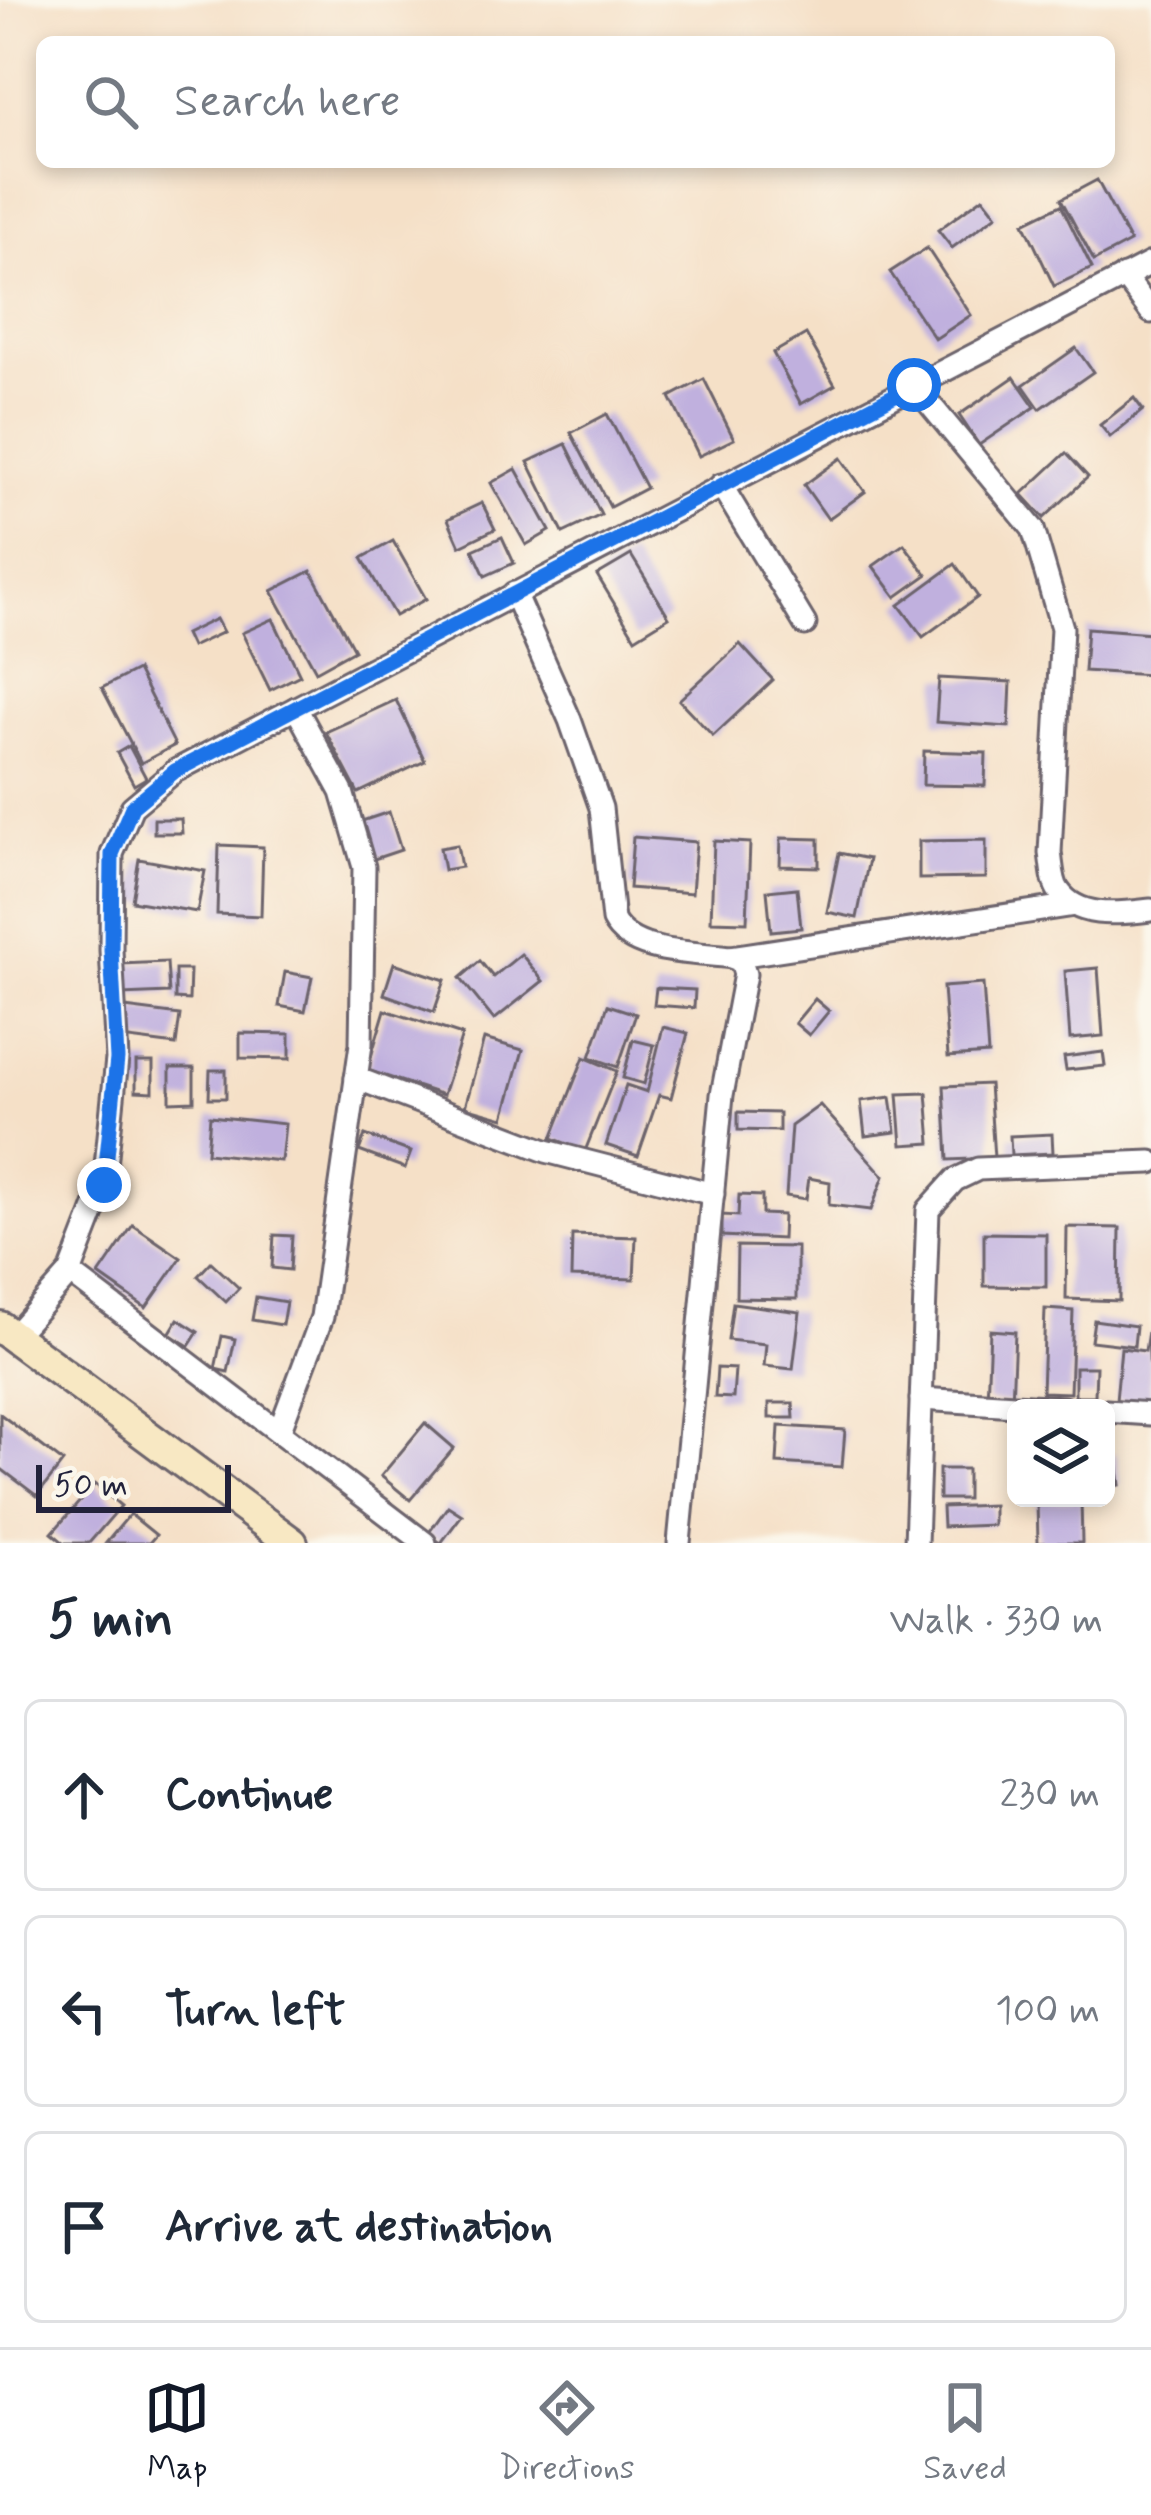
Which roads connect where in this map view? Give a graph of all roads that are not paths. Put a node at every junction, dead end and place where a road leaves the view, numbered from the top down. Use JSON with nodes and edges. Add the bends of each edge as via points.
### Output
{"nodes":[{"id":1,"x":1151,"y":263,"type":"edge"},
{"id":2,"x":1124,"y":277,"type":"junction"},
{"id":3,"x":1151,"y":312,"type":"edge"},
{"id":4,"x":914,"y":385,"type":"junction"},
{"id":5,"x":722,"y":485,"type":"junction"},
{"id":6,"x":514,"y":593,"type":"junction"},
{"id":7,"x":805,"y":624,"type":"dead end"},
{"id":8,"x":296,"y":708,"type":"junction"},
{"id":9,"x":1074,"y":905,"type":"junction"},
{"id":10,"x":1151,"y":910,"type":"edge"},
{"id":11,"x":731,"y":957,"type":"junction"},
{"id":12,"x":356,"y":1078,"type":"junction"},
{"id":13,"x":1151,"y":1162,"type":"edge"},
{"id":14,"x":713,"y":1194,"type":"junction"},
{"id":15,"x":70,"y":1273,"type":"junction"},
{"id":16,"x":6,"y":1332,"type":"edge"},
{"id":17,"x":921,"y":1399,"type":"junction"},
{"id":18,"x":1007,"y":1404,"type":"edge"},
{"id":19,"x":1115,"y":1412,"type":"edge"},
{"id":20,"x":1151,"y":1414,"type":"edge"},
{"id":21,"x":279,"y":1432,"type":"junction"},
{"id":22,"x":292,"y":1543,"type":"edge"},
{"id":23,"x":424,"y":1543,"type":"edge"},
{"id":24,"x":679,"y":1543,"type":"edge"},
{"id":25,"x":916,"y":1543,"type":"edge"}],
"edges":[{"from":1,"to":2,"type":"street"},
{"from":2,"to":3,"type":"street"},
{"from":2,"to":4,"type":"street"},
{"from":4,"to":5,"type":"street"},
{"from":4,"to":9,"type":"street","via":[[1033,529],[1062,628],[1050,853],[1057,889]]},
{"from":5,"to":6,"type":"street"},
{"from":5,"to":7,"type":"street"},
{"from":6,"to":8,"type":"street"},
{"from":6,"to":11,"type":"street","via":[[601,808],[620,934]]},
{"from":8,"to":12,"type":"street","via":[[342,792],[364,867]]},
{"from":8,"to":15,"type":"street","via":[[175,771],[132,807],[112,854],[117,1059],[104,1185]]},
{"from":9,"to":10,"type":"street","via":[[1106,915]]},
{"from":9,"to":11,"type":"street"},
{"from":11,"to":14,"type":"street","via":[[745,974]]},
{"from":12,"to":14,"type":"street","via":[[546,1151]]},
{"from":12,"to":21,"type":"street","via":[[322,1317]]},
{"from":13,"to":17,"type":"street","via":[[978,1169],[955,1180],[928,1210]]},
{"from":14,"to":24,"type":"street"},
{"from":15,"to":16,"type":"street"},
{"from":15,"to":21,"type":"street"},
{"from":16,"to":22,"type":"street"},
{"from":17,"to":18,"type":"street"},
{"from":17,"to":25,"type":"street"},
{"from":19,"to":20,"type":"street"},
{"from":21,"to":23,"type":"street"}]}
